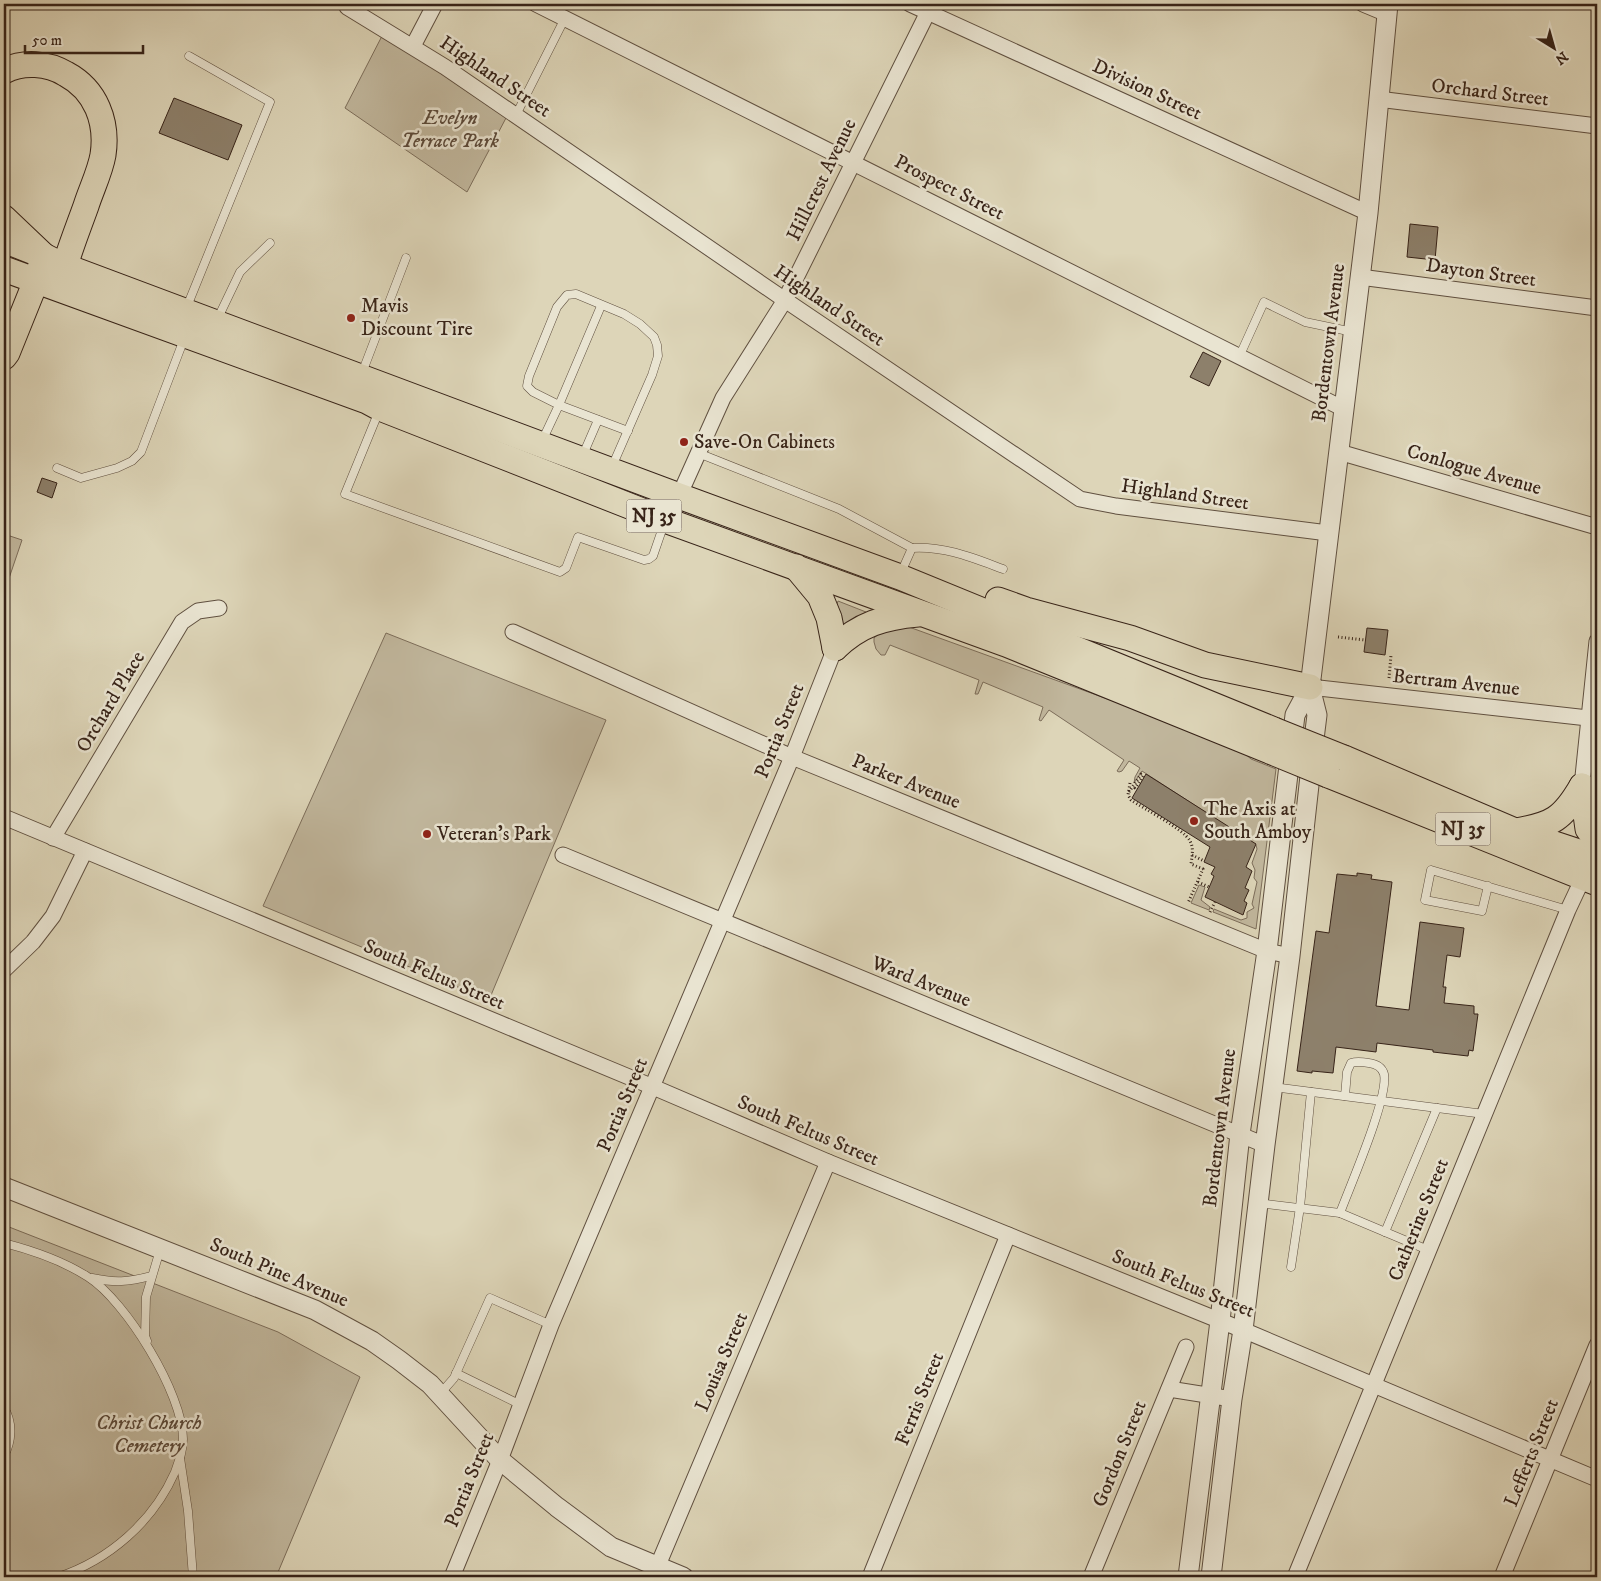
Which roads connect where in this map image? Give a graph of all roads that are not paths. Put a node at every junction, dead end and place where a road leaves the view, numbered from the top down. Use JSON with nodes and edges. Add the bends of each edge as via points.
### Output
{"nodes":[{"id":1,"x":435,"y":4,"type":"edge"},
{"id":2,"x":536,"y":4,"type":"edge"},
{"id":3,"x":910,"y":4,"type":"edge"},
{"id":4,"x":1363,"y":4,"type":"edge"},
{"id":5,"x":347,"y":6,"type":"dead end"},
{"id":6,"x":1387,"y":9,"type":"edge"},
{"id":7,"x":928,"y":12,"type":"junction"},
{"id":8,"x":565,"y":18,"type":"junction"},
{"id":9,"x":413,"y":46,"type":"junction"},
{"id":10,"x":189,"y":56,"type":"dead end"},
{"id":11,"x":4,"y":71,"type":"edge"},
{"id":12,"x":1378,"y":99,"type":"junction"},
{"id":13,"x":516,"y":115,"type":"junction"},
{"id":14,"x":1597,"y":126,"type":"edge"},
{"id":15,"x":853,"y":162,"type":"junction"},
{"id":16,"x":1368,"y":213,"type":"junction"},
{"id":17,"x":4,"y":218,"type":"edge"},
{"id":18,"x":4,"y":240,"type":"edge"},
{"id":19,"x":270,"y":243,"type":"dead end"},
{"id":20,"x":406,"y":258,"type":"dead end"},
{"id":21,"x":4,"y":269,"type":"edge"},
{"id":22,"x":51,"y":272,"type":"junction"},
{"id":23,"x":1360,"y":277,"type":"junction"},
{"id":24,"x":785,"y":300,"type":"junction"},
{"id":25,"x":601,"y":306,"type":"junction"},
{"id":26,"x":1597,"y":308,"type":"edge"},
{"id":27,"x":216,"y":322,"type":"junction"},
{"id":28,"x":185,"y":323,"type":"junction"},
{"id":29,"x":1354,"y":332,"type":"junction"},
{"id":30,"x":1240,"y":356,"type":"junction"},
{"id":31,"x":4,"y":357,"type":"edge"},
{"id":32,"x":360,"y":376,"type":"junction"},
{"id":33,"x":560,"y":405,"type":"junction"},
{"id":34,"x":380,"y":408,"type":"junction"},
{"id":35,"x":1344,"y":409,"type":"junction"},
{"id":36,"x":598,"y":420,"type":"junction"},
{"id":37,"x":628,"y":431,"type":"junction"},
{"id":38,"x":541,"y":444,"type":"junction"},
{"id":39,"x":1339,"y":452,"type":"junction"},
{"id":40,"x":698,"y":453,"type":"junction"},
{"id":41,"x":581,"y":459,"type":"junction"},
{"id":42,"x":57,"y":468,"type":"dead end"},
{"id":43,"x":610,"y":470,"type":"junction"},
{"id":44,"x":679,"y":496,"type":"junction"},
{"id":45,"x":665,"y":520,"type":"junction"},
{"id":46,"x":1597,"y":527,"type":"edge"},
{"id":47,"x":1328,"y":534,"type":"junction"},
{"id":48,"x":912,"y":548,"type":"junction"},
{"id":49,"x":794,"y":566,"type":"junction"},
{"id":50,"x":1003,"y":569,"type":"dead end"},
{"id":51,"x":900,"y":577,"type":"junction"},
{"id":52,"x":219,"y":608,"type":"dead end"},
{"id":53,"x":922,"y":614,"type":"junction"},
{"id":54,"x":512,"y":632,"type":"dead end"},
{"id":55,"x":1597,"y":641,"type":"edge"},
{"id":56,"x":835,"y":648,"type":"junction"},
{"id":57,"x":1310,"y":687,"type":"junction"},
{"id":58,"x":1593,"y":718,"type":"edge"},
{"id":59,"x":1273,"y":741,"type":"junction"},
{"id":60,"x":792,"y":757,"type":"junction"},
{"id":61,"x":1336,"y":766,"type":"junction"},
{"id":62,"x":1582,"y":786,"type":"junction"},
{"id":63,"x":4,"y":818,"type":"edge"},
{"id":64,"x":1282,"y":830,"type":"junction"},
{"id":65,"x":1515,"y":832,"type":"junction"},
{"id":66,"x":53,"y":838,"type":"junction"},
{"id":67,"x":1303,"y":838,"type":"junction"},
{"id":68,"x":1597,"y":842,"type":"edge"},
{"id":69,"x":85,"y":851,"type":"junction"},
{"id":70,"x":563,"y":855,"type":"dead end"},
{"id":71,"x":1597,"y":858,"type":"edge"},
{"id":72,"x":1590,"y":880,"type":"edge"},
{"id":73,"x":1488,"y":886,"type":"junction"},
{"id":74,"x":1568,"y":910,"type":"junction"},
{"id":75,"x":722,"y":922,"type":"junction"},
{"id":76,"x":1266,"y":951,"type":"junction"},
{"id":77,"x":1290,"y":956,"type":"junction"},
{"id":78,"x":4,"y":970,"type":"edge"},
{"id":79,"x":653,"y":1087,"type":"junction"},
{"id":80,"x":1272,"y":1087,"type":"junction"},
{"id":81,"x":1311,"y":1092,"type":"junction"},
{"id":82,"x":1345,"y":1096,"type":"junction"},
{"id":83,"x":1382,"y":1101,"type":"junction"},
{"id":84,"x":1437,"y":1108,"type":"junction"},
{"id":85,"x":1484,"y":1114,"type":"junction"},
{"id":86,"x":1240,"y":1134,"type":"junction"},
{"id":87,"x":1265,"y":1144,"type":"junction"},
{"id":88,"x":828,"y":1162,"type":"junction"},
{"id":89,"x":4,"y":1187,"type":"edge"},
{"id":90,"x":1258,"y":1202,"type":"junction"},
{"id":91,"x":1300,"y":1207,"type":"junction"},
{"id":92,"x":1340,"y":1213,"type":"junction"},
{"id":93,"x":1385,"y":1232,"type":"junction"},
{"id":94,"x":1008,"y":1235,"type":"junction"},
{"id":95,"x":4,"y":1243,"type":"edge"},
{"id":96,"x":161,"y":1248,"type":"junction"},
{"id":97,"x":1428,"y":1250,"type":"junction"},
{"id":98,"x":1291,"y":1267,"type":"dead end"},
{"id":99,"x":151,"y":1276,"type":"junction"},
{"id":100,"x":88,"y":1277,"type":"junction"},
{"id":101,"x":1220,"y":1321,"type":"junction"},
{"id":102,"x":551,"y":1326,"type":"junction"},
{"id":103,"x":1243,"y":1330,"type":"junction"},
{"id":104,"x":1597,"y":1344,"type":"edge"},
{"id":105,"x":1186,"y":1347,"type":"dead end"},
{"id":106,"x":152,"y":1353,"type":"junction"},
{"id":107,"x":456,"y":1373,"type":"junction"},
{"id":108,"x":1373,"y":1386,"type":"junction"},
{"id":109,"x":1169,"y":1389,"type":"junction"},
{"id":110,"x":440,"y":1394,"type":"junction"},
{"id":111,"x":1210,"y":1395,"type":"junction"},
{"id":112,"x":1232,"y":1399,"type":"junction"},
{"id":113,"x":521,"y":1405,"type":"junction"},
{"id":114,"x":4,"y":1408,"type":"edge"},
{"id":115,"x":4,"y":1456,"type":"edge"},
{"id":116,"x":180,"y":1458,"type":"junction"},
{"id":117,"x":500,"y":1460,"type":"junction"},
{"id":118,"x":1551,"y":1460,"type":"junction"},
{"id":119,"x":1597,"y":1479,"type":"edge"},
{"id":120,"x":655,"y":1572,"type":"edge"},
{"id":121,"x":58,"y":1577,"type":"edge"},
{"id":122,"x":193,"y":1577,"type":"edge"},
{"id":123,"x":452,"y":1577,"type":"edge"},
{"id":124,"x":683,"y":1577,"type":"edge"},
{"id":125,"x":870,"y":1577,"type":"edge"},
{"id":126,"x":1092,"y":1577,"type":"edge"},
{"id":127,"x":1188,"y":1577,"type":"edge"},
{"id":128,"x":1211,"y":1577,"type":"edge"},
{"id":129,"x":1295,"y":1577,"type":"edge"},
{"id":130,"x":1502,"y":1577,"type":"edge"}],
"edges":[{"from":1,"to":9,"type":"street"},
{"from":2,"to":8,"type":"street","name":"Prospect Street"},
{"from":3,"to":7,"type":"street","name":"Division Street"},
{"from":4,"to":6,"type":"street"},
{"from":5,"to":9,"type":"street","name":"Highland Street"},
{"from":6,"to":12,"type":"street","name":"Bordentown Avenue"},
{"from":7,"to":15,"type":"street","name":"Hillcrest Avenue"},
{"from":7,"to":16,"type":"street","name":"Division Street"},
{"from":8,"to":13,"type":"lane"},
{"from":8,"to":15,"type":"street","name":"Prospect Street"},
{"from":9,"to":13,"type":"street","name":"Highland Street"},
{"from":10,"to":28,"type":"lane","via":[[270,102]]},
{"from":11,"to":22,"type":"highway","via":[[35,64],[66,73],[91,94],[99,110],[104,132],[103,156]]},
{"from":12,"to":14,"type":"street","name":"Orchard Street"},
{"from":12,"to":16,"type":"street","name":"Bordentown Avenue"},
{"from":13,"to":24,"type":"street","name":"Highland Street"},
{"from":15,"to":24,"type":"street","name":"Hillcrest Avenue"},
{"from":15,"to":30,"type":"street","name":"Prospect Street"},
{"from":16,"to":23,"type":"street","name":"Bordentown Avenue"},
{"from":17,"to":22,"type":"highway"},
{"from":18,"to":22,"type":"highway","number":"NJ 35"},
{"from":19,"to":27,"type":"lane","via":[[240,272]]},
{"from":20,"to":32,"type":"lane"},
{"from":21,"to":22,"type":"highway","number":"NJ 35"},
{"from":22,"to":28,"type":"highway","number":"NJ 35"},
{"from":22,"to":31,"type":"highway"},
{"from":23,"to":26,"type":"street","name":"Dayton Street"},
{"from":23,"to":29,"type":"street","name":"Bordentown Avenue"},
{"from":24,"to":40,"type":"street","name":"Hillcrest Avenue","via":[[723,398]]},
{"from":24,"to":47,"type":"street","name":"Highland Street","via":[[1080,499]]},
{"from":25,"to":33,"type":"lane"},
{"from":25,"to":33,"type":"lane","via":[[576,294],[567,295],[557,307],[527,386]]},
{"from":25,"to":37,"type":"lane","via":[[640,324],[654,337],[656,345],[658,356]]},
{"from":27,"to":28,"type":"highway","number":"NJ 35"},
{"from":27,"to":32,"type":"highway","number":"NJ 35"},
{"from":28,"to":34,"type":"highway","number":"NJ 35"},
{"from":28,"to":42,"type":"lane","via":[[141,452],[117,468],[80,478]]},
{"from":29,"to":30,"type":"lane","via":[[1305,322],[1264,302]]},
{"from":29,"to":35,"type":"street","name":"Bordentown Avenue"},
{"from":30,"to":35,"type":"street","name":"Prospect Street"},
{"from":32,"to":38,"type":"highway","number":"NJ 35"},
{"from":33,"to":36,"type":"lane"},
{"from":33,"to":38,"type":"lane"},
{"from":34,"to":45,"type":"highway","number":"NJ 35"},
{"from":34,"to":45,"type":"lane","via":[[345,494],[560,572],[566,568],[578,537],[649,559],[653,556]]},
{"from":35,"to":39,"type":"street","name":"Bordentown Avenue"},
{"from":36,"to":37,"type":"lane"},
{"from":36,"to":41,"type":"lane"},
{"from":37,"to":43,"type":"lane"},
{"from":38,"to":41,"type":"highway","number":"NJ 35"},
{"from":39,"to":46,"type":"street","name":"Conlogue Avenue"},
{"from":39,"to":47,"type":"street","name":"Bordentown Avenue"},
{"from":40,"to":44,"type":"street","name":"Hillcrest Avenue"},
{"from":40,"to":48,"type":"lane","via":[[839,509]]},
{"from":41,"to":43,"type":"highway","number":"NJ 35"},
{"from":43,"to":44,"type":"highway","number":"NJ 35"},
{"from":44,"to":51,"type":"highway","number":"NJ 35"},
{"from":45,"to":49,"type":"highway","number":"NJ 35"},
{"from":47,"to":57,"type":"street","name":"Bordentown Avenue"},
{"from":48,"to":50,"type":"lane","via":[[949,550]]},
{"from":48,"to":51,"type":"lane"},
{"from":49,"to":53,"type":"highway","number":"NJ 35"},
{"from":49,"to":56,"type":"highway","via":[[820,596],[830,618]]},
{"from":51,"to":57,"type":"highway","via":[[960,587],[1026,610],[1130,638],[1205,665]]},
{"from":51,"to":59,"type":"highway","number":"NJ 35"},
{"from":52,"to":66,"type":"street","name":"Orchard Place","via":[[198,611],[182,622]]},
{"from":53,"to":56,"type":"highway","via":[[891,617],[869,624],[848,635]]},
{"from":53,"to":59,"type":"highway","number":"NJ 35"},
{"from":54,"to":60,"type":"street","name":"Parker Avenue"},
{"from":55,"to":58,"type":"street"},
{"from":56,"to":60,"type":"street","name":"Portia Street"},
{"from":57,"to":58,"type":"street","name":"Bertram Avenue"},
{"from":57,"to":64,"type":"street","name":"Bordentown Avenue","via":[[1295,715]]},
{"from":57,"to":67,"type":"street","name":"Bordentown Avenue","via":[[1317,716]]},
{"from":58,"to":62,"type":"street"},
{"from":59,"to":61,"type":"highway","number":"NJ 35","bridge":true},
{"from":60,"to":75,"type":"street","name":"Portia Street"},
{"from":60,"to":76,"type":"street","name":"Parker Avenue"},
{"from":61,"to":65,"type":"highway","number":"NJ 35"},
{"from":61,"to":72,"type":"highway","number":"NJ 35"},
{"from":62,"to":65,"type":"highway","via":[[1573,801],[1550,823]]},
{"from":62,"to":68,"type":"highway","via":[[1588,829]]},
{"from":63,"to":66,"type":"street","name":"South Feltus Street"},
{"from":64,"to":67,"type":"street"},
{"from":64,"to":76,"type":"street","name":"Bordentown Avenue"},
{"from":65,"to":71,"type":"highway","number":"NJ 35"},
{"from":66,"to":69,"type":"street","name":"South Feltus Street"},
{"from":67,"to":77,"type":"street","name":"Bordentown Avenue"},
{"from":69,"to":78,"type":"street","via":[[53,916],[33,942]]},
{"from":69,"to":79,"type":"street","name":"South Feltus Street"},
{"from":70,"to":75,"type":"street","name":"Ward Avenue"},
{"from":72,"to":74,"type":"street","name":"Catherine Street"},
{"from":73,"to":73,"type":"lane","via":[[1431,870],[1425,900],[1482,911]]},
{"from":73,"to":74,"type":"lane"},
{"from":74,"to":85,"type":"street","name":"Catherine Street"},
{"from":75,"to":79,"type":"street","name":"Portia Street"},
{"from":75,"to":86,"type":"street","name":"Ward Avenue"},
{"from":76,"to":77,"type":"street","name":"Parker Avenue"},
{"from":76,"to":86,"type":"street","name":"Bordentown Avenue"},
{"from":77,"to":80,"type":"street","name":"Bordentown Avenue"},
{"from":79,"to":88,"type":"street","name":"South Feltus Street"},
{"from":79,"to":102,"type":"street","name":"Portia Street"},
{"from":80,"to":81,"type":"lane"},
{"from":80,"to":87,"type":"street","name":"Bordentown Avenue"},
{"from":81,"to":82,"type":"lane"},
{"from":81,"to":91,"type":"lane"},
{"from":82,"to":83,"type":"lane"},
{"from":82,"to":83,"type":"lane","via":[[1351,1063],[1366,1062],[1375,1064],[1384,1075]]},
{"from":83,"to":84,"type":"lane"},
{"from":83,"to":92,"type":"lane"},
{"from":84,"to":85,"type":"lane"},
{"from":84,"to":93,"type":"lane"},
{"from":85,"to":97,"type":"street","name":"Catherine Street"},
{"from":86,"to":87,"type":"street","name":"Ward Avenue"},
{"from":86,"to":101,"type":"street","name":"Bordentown Avenue"},
{"from":87,"to":90,"type":"street","name":"Bordentown Avenue"},
{"from":88,"to":94,"type":"street","name":"South Feltus Street"},
{"from":88,"to":120,"type":"street","name":"Louisa Street"},
{"from":89,"to":96,"type":"street","name":"South Pine Avenue"},
{"from":90,"to":91,"type":"lane"},
{"from":90,"to":103,"type":"street","name":"Bordentown Avenue"},
{"from":91,"to":92,"type":"lane"},
{"from":91,"to":98,"type":"lane"},
{"from":92,"to":93,"type":"lane"},
{"from":93,"to":97,"type":"lane"},
{"from":94,"to":101,"type":"street","name":"South Feltus Street"},
{"from":94,"to":125,"type":"street","name":"Ferris Street"},
{"from":95,"to":100,"type":"lane","via":[[70,1267]]},
{"from":96,"to":99,"type":"lane"},
{"from":96,"to":110,"type":"street","name":"South Pine Avenue","via":[[315,1310],[344,1325],[399,1360]]},
{"from":97,"to":108,"type":"street","name":"Catherine Street"},
{"from":99,"to":100,"type":"lane","via":[[130,1282]]},
{"from":99,"to":106,"type":"lane","via":[[146,1297],[145,1336]]},
{"from":100,"to":106,"type":"lane","via":[[124,1314]]},
{"from":101,"to":103,"type":"street","name":"South Feltus Street"},
{"from":101,"to":111,"type":"street","name":"Bordentown Avenue"},
{"from":102,"to":107,"type":"lane","via":[[490,1298]]},
{"from":102,"to":113,"type":"street","name":"Portia Street"},
{"from":103,"to":108,"type":"street","name":"South Feltus Street"},
{"from":103,"to":112,"type":"street","name":"Bordentown Avenue"},
{"from":104,"to":118,"type":"street","name":"Lefferts Street"},
{"from":105,"to":109,"type":"street","name":"Gordon Street"},
{"from":106,"to":116,"type":"lane","via":[[181,1418],[183,1440]]},
{"from":107,"to":110,"type":"lane"},
{"from":107,"to":113,"type":"lane"},
{"from":108,"to":118,"type":"street","name":"South Feltus Street"},
{"from":108,"to":129,"type":"street","name":"Catherine Street"},
{"from":109,"to":111,"type":"street"},
{"from":109,"to":126,"type":"street","name":"Gordon Street"},
{"from":110,"to":117,"type":"street","name":"South Pine Avenue"},
{"from":111,"to":112,"type":"street"},
{"from":111,"to":127,"type":"street","name":"Bordentown Avenue"},
{"from":112,"to":128,"type":"street","name":"Bordentown Avenue"},
{"from":113,"to":117,"type":"street","name":"Portia Street"},
{"from":114,"to":115,"type":"lane","via":[[11,1430]]},
{"from":116,"to":121,"type":"lane","via":[[170,1484],[138,1529],[108,1553]]},
{"from":116,"to":122,"type":"lane"},
{"from":117,"to":120,"type":"street","name":"South Pine Avenue","via":[[611,1547]]},
{"from":117,"to":123,"type":"street","name":"Portia Street"},
{"from":118,"to":119,"type":"street","name":"South Feltus Street"},
{"from":118,"to":130,"type":"street","name":"Lefferts Street"},
{"from":120,"to":124,"type":"street","name":"South Pine Avenue"}]}
